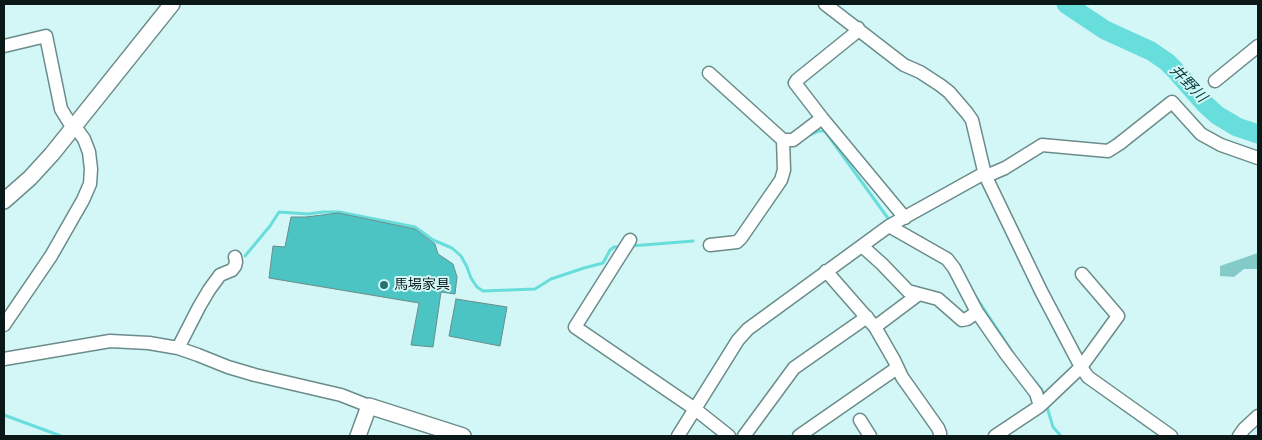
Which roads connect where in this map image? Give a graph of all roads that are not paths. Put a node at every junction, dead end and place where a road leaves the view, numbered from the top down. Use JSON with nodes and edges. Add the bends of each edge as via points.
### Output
{"nodes":[{"id":1,"x":172,"y":4,"type":"edge"},
{"id":2,"x":825,"y":4,"type":"edge"},
{"id":3,"x":858,"y":28,"type":"junction"},
{"id":4,"x":4,"y":46,"type":"edge"},
{"id":5,"x":1258,"y":46,"type":"edge"},
{"id":6,"x":709,"y":72,"type":"dead end"},
{"id":7,"x":1215,"y":80,"type":"dead end"},
{"id":8,"x":822,"y":118,"type":"junction"},
{"id":9,"x":74,"y":127,"type":"junction"},
{"id":10,"x":783,"y":140,"type":"junction"},
{"id":11,"x":1258,"y":158,"type":"edge"},
{"id":12,"x":985,"y":175,"type":"junction"},
{"id":13,"x":4,"y":202,"type":"edge"},
{"id":14,"x":905,"y":218,"type":"junction"},
{"id":15,"x":889,"y":226,"type":"junction"},
{"id":16,"x":630,"y":240,"type":"dead end"},
{"id":17,"x":710,"y":245,"type":"dead end"},
{"id":18,"x":862,"y":246,"type":"junction"},
{"id":19,"x":236,"y":257,"type":"dead end"},
{"id":20,"x":826,"y":271,"type":"junction"},
{"id":21,"x":1082,"y":274,"type":"dead end"},
{"id":22,"x":918,"y":294,"type":"junction"},
{"id":23,"x":977,"y":312,"type":"junction"},
{"id":24,"x":871,"y":322,"type":"junction"},
{"id":25,"x":4,"y":325,"type":"edge"},
{"id":26,"x":178,"y":348,"type":"junction"},
{"id":27,"x":4,"y":359,"type":"edge"},
{"id":28,"x":1081,"y":367,"type":"junction"},
{"id":29,"x":897,"y":368,"type":"junction"},
{"id":30,"x":369,"y":406,"type":"junction"},
{"id":31,"x":1040,"y":406,"type":"junction"},
{"id":32,"x":695,"y":409,"type":"junction"},
{"id":33,"x":1258,"y":416,"type":"edge"},
{"id":34,"x":860,"y":420,"type":"dead end"},
{"id":35,"x":358,"y":436,"type":"edge"},
{"id":36,"x":463,"y":436,"type":"edge"},
{"id":37,"x":678,"y":436,"type":"edge"},
{"id":38,"x":729,"y":436,"type":"edge"},
{"id":39,"x":744,"y":436,"type":"edge"},
{"id":40,"x":800,"y":436,"type":"edge"},
{"id":41,"x":870,"y":436,"type":"edge"},
{"id":42,"x":940,"y":436,"type":"edge"},
{"id":43,"x":996,"y":436,"type":"edge"},
{"id":44,"x":1171,"y":436,"type":"edge"},
{"id":45,"x":1239,"y":436,"type":"edge"}],
"edges":[{"from":1,"to":9,"type":"street"},
{"from":2,"to":3,"type":"street"},
{"from":3,"to":8,"type":"street","via":[[795,83]]},
{"from":3,"to":12,"type":"street","via":[[904,65],[940,84],[960,104],[972,120]]},
{"from":4,"to":9,"type":"street","via":[[46,36],[62,109]]},
{"from":5,"to":7,"type":"street"},
{"from":6,"to":10,"type":"street"},
{"from":8,"to":10,"type":"street","via":[[793,140]]},
{"from":8,"to":14,"type":"street"},
{"from":9,"to":13,"type":"street","via":[[30,178]]},
{"from":9,"to":25,"type":"street","via":[[84,139],[88,152],[90,184],[51,256]]},
{"from":10,"to":17,"type":"street","via":[[781,180],[741,238],[737,242]]},
{"from":11,"to":12,"type":"street","via":[[1201,134],[1172,102],[1108,151],[1042,145],[1005,168]]},
{"from":12,"to":14,"type":"street"},
{"from":12,"to":28,"type":"street"},
{"from":14,"to":15,"type":"street"},
{"from":15,"to":18,"type":"street"},
{"from":15,"to":23,"type":"street","via":[[947,259]]},
{"from":16,"to":32,"type":"street","via":[[575,327]]},
{"from":18,"to":20,"type":"street"},
{"from":18,"to":22,"type":"street","via":[[908,291]]},
{"from":19,"to":26,"type":"street","via":[[232,270],[220,275],[198,307]]},
{"from":20,"to":24,"type":"street"},
{"from":20,"to":32,"type":"street","via":[[748,329]]},
{"from":21,"to":28,"type":"street","via":[[1118,316]]},
{"from":22,"to":23,"type":"street","via":[[938,299],[962,320]]},
{"from":22,"to":24,"type":"street"},
{"from":23,"to":31,"type":"street","via":[[1036,393]]},
{"from":24,"to":29,"type":"street"},
{"from":24,"to":39,"type":"street","via":[[794,368]]},
{"from":26,"to":27,"type":"street","via":[[110,340]]},
{"from":26,"to":30,"type":"street","via":[[237,370],[341,395]]},
{"from":28,"to":31,"type":"street"},
{"from":28,"to":44,"type":"street","via":[[1088,377]]},
{"from":29,"to":40,"type":"street"},
{"from":29,"to":42,"type":"street","via":[[938,428]]},
{"from":30,"to":35,"type":"street"},
{"from":30,"to":36,"type":"street"},
{"from":31,"to":43,"type":"street"},
{"from":32,"to":37,"type":"street"},
{"from":32,"to":38,"type":"street"},
{"from":33,"to":45,"type":"street"},
{"from":34,"to":41,"type":"street"}]}
